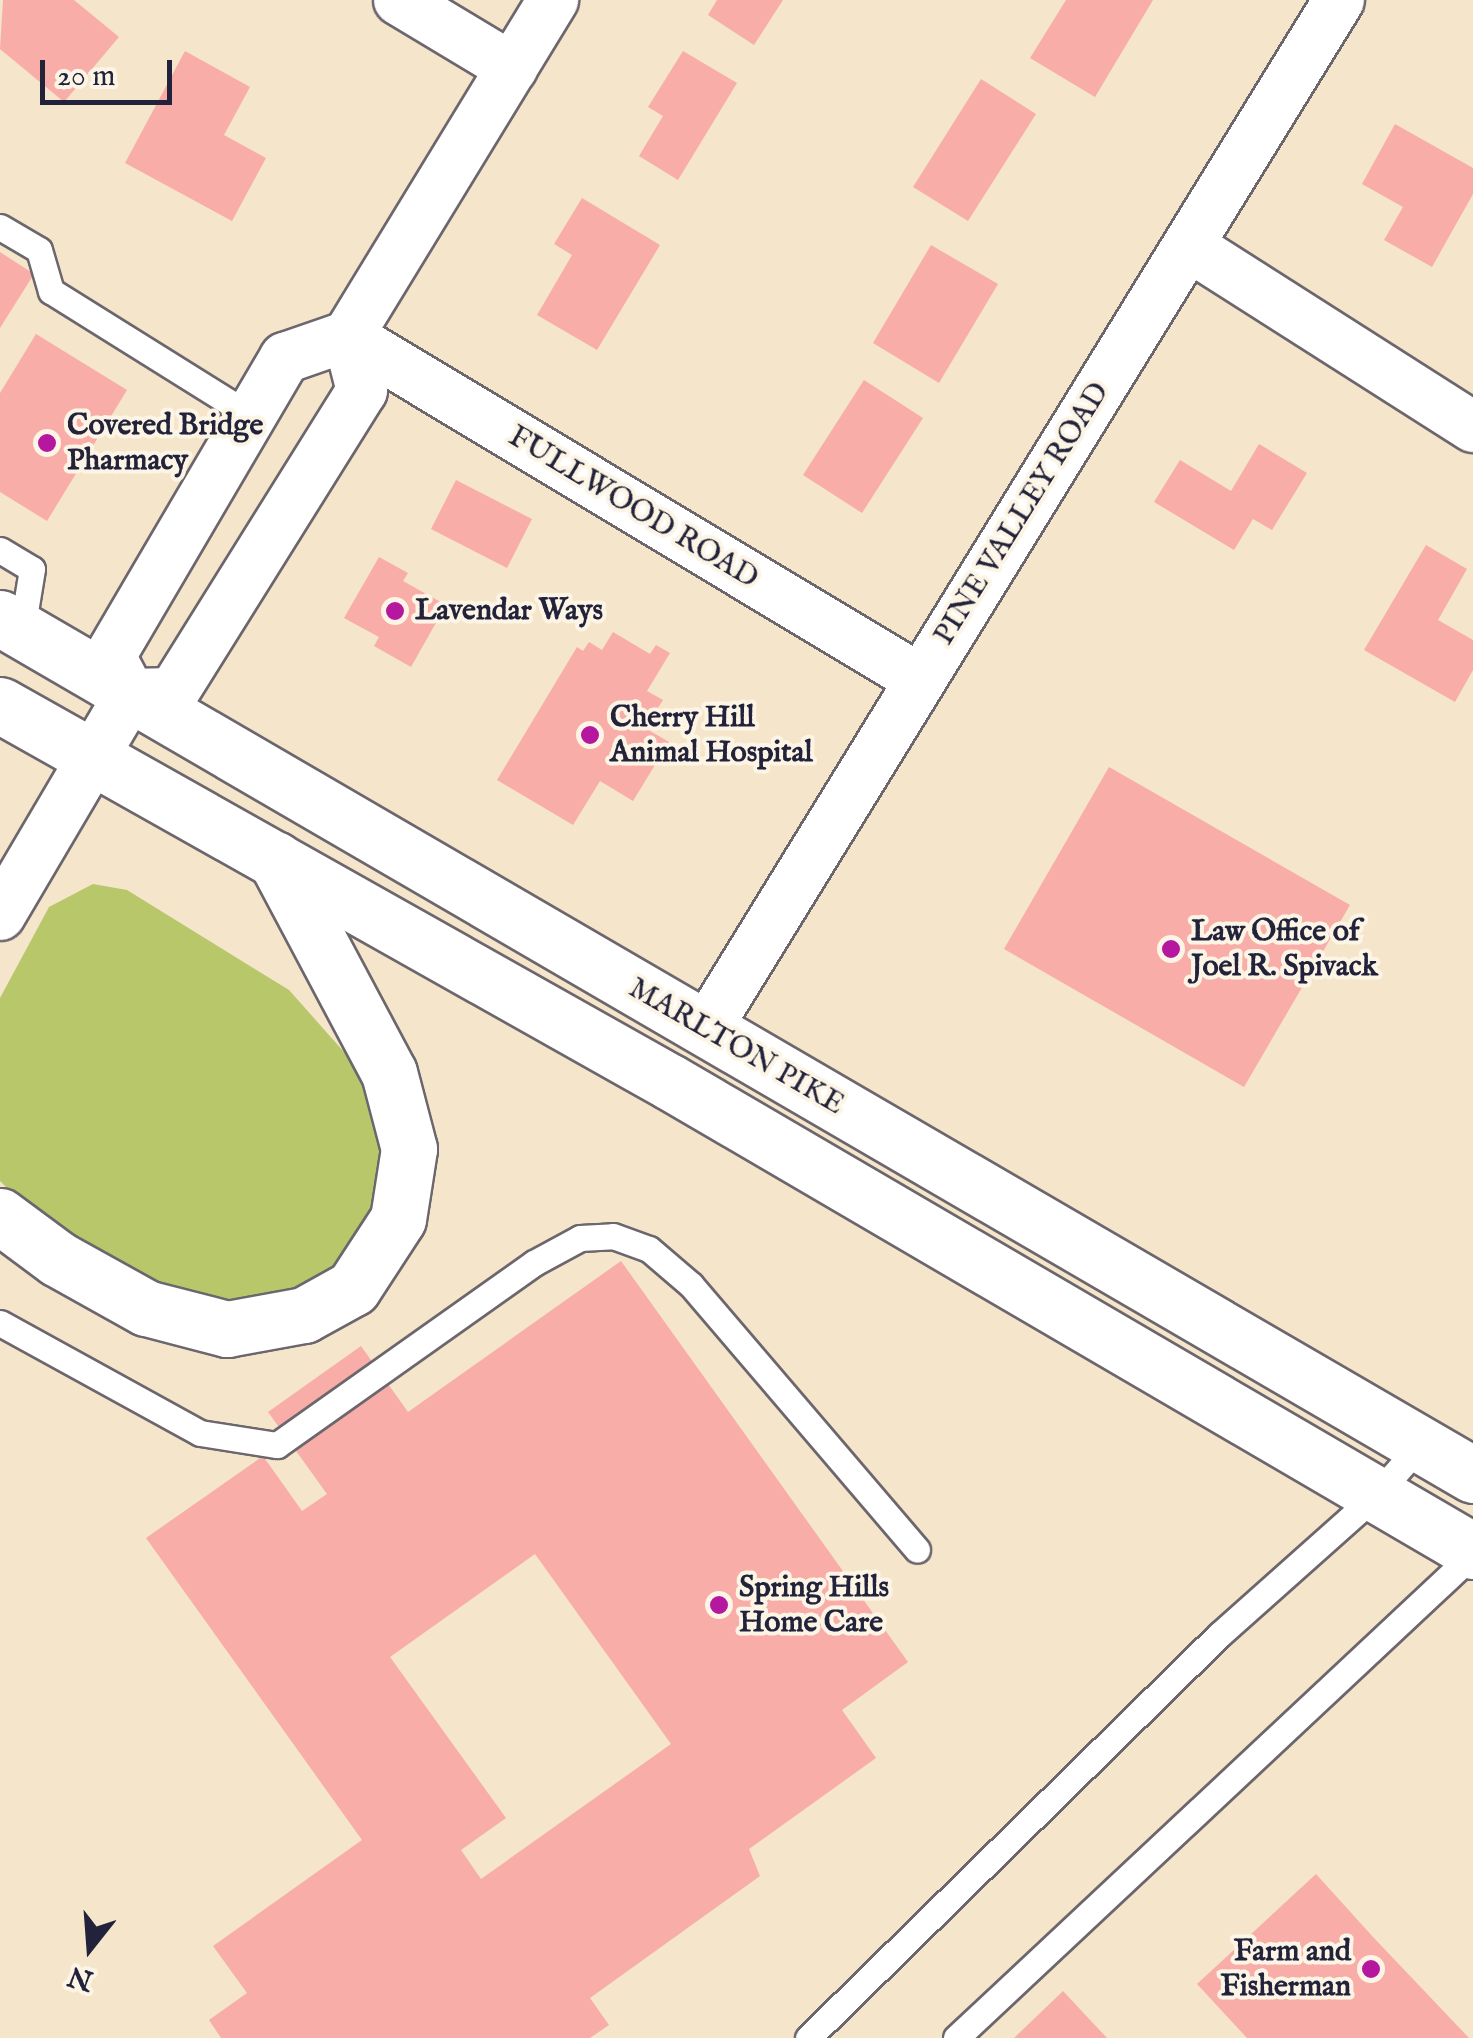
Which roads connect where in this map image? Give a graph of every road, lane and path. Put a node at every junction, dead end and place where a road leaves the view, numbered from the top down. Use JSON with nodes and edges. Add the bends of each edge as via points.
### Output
{"nodes":[{"id":1,"x":399,"y":0,"type":"edge"},
{"id":2,"x":553,"y":0,"type":"edge"},
{"id":3,"x":1338,"y":0,"type":"edge"},
{"id":4,"x":512,"y":68,"type":"junction"},
{"id":5,"x":0,"y":227,"type":"edge"},
{"id":6,"x":1190,"y":246,"type":"junction"},
{"id":7,"x":348,"y":336,"type":"junction"},
{"id":8,"x":251,"y":416,"type":"junction"},
{"id":9,"x":1473,"y":427,"type":"edge"},
{"id":10,"x":0,"y":550,"type":"edge"},
{"id":11,"x":11,"y":624,"type":"edge"},
{"id":12,"x":919,"y":679,"type":"junction"},
{"id":13,"x":130,"y":694,"type":"junction"},
{"id":14,"x":0,"y":706,"type":"edge"},
{"id":15,"x":90,"y":758,"type":"junction"},
{"id":16,"x":274,"y":859,"type":"junction"},
{"id":17,"x":0,"y":915,"type":"edge"},
{"id":18,"x":706,"y":1030,"type":"junction"},
{"id":19,"x":0,"y":1216,"type":"edge"},
{"id":20,"x":0,"y":1323,"type":"edge"},
{"id":21,"x":1420,"y":1444,"type":"junction"},
{"id":22,"x":1473,"y":1476,"type":"edge"},
{"id":23,"x":1377,"y":1494,"type":"junction"},
{"id":24,"x":917,"y":1550,"type":"dead end"},
{"id":25,"x":1473,"y":1552,"type":"edge"},
{"id":26,"x":808,"y":2038,"type":"edge"},
{"id":27,"x":956,"y":2038,"type":"edge"}],
"edges":[{"from":1,"to":4,"type":"street"},
{"from":2,"to":4,"type":"street"},
{"from":3,"to":6,"type":"street","name":"PINE VALLEY ROAD"},
{"from":4,"to":7,"type":"street"},
{"from":5,"to":8,"type":"lane","via":[[38,250],[51,291]]},
{"from":6,"to":9,"type":"street"},
{"from":6,"to":12,"type":"street","name":"PINE VALLEY ROAD"},
{"from":7,"to":8,"type":"street","via":[[285,358]]},
{"from":7,"to":12,"type":"street","name":"FULLWOOD ROAD"},
{"from":7,"to":13,"type":"street","via":[[362,391],[172,693]]},
{"from":8,"to":13,"type":"street","via":[[110,656]]},
{"from":10,"to":11,"type":"lane","via":[[32,570]]},
{"from":11,"to":13,"type":"highway","name":"MARLTON PIKE"},
{"from":12,"to":18,"type":"street","name":"PINE VALLEY ROAD"},
{"from":13,"to":15,"type":"street"},
{"from":13,"to":18,"type":"highway","name":"MARLTON PIKE"},
{"from":14,"to":15,"type":"highway"},
{"from":15,"to":16,"type":"highway"},
{"from":15,"to":17,"type":"street"},
{"from":16,"to":19,"type":"highway","via":[[389,1073],[410,1149],[398,1220],[352,1288],[304,1315],[226,1329],[146,1308],[58,1259]]},
{"from":16,"to":23,"type":"highway"},
{"from":18,"to":21,"type":"highway","name":"MARLTON PIKE"},
{"from":20,"to":24,"type":"lane","via":[[200,1433],[277,1446],[534,1263],[580,1238],[614,1236],[649,1249],[691,1285]]},
{"from":21,"to":22,"type":"highway","name":"MARLTON PIKE"},
{"from":21,"to":23,"type":"lane"},
{"from":23,"to":25,"type":"highway"},
{"from":23,"to":26,"type":"lane","via":[[1219,1635]]},
{"from":25,"to":27,"type":"lane"}]}
